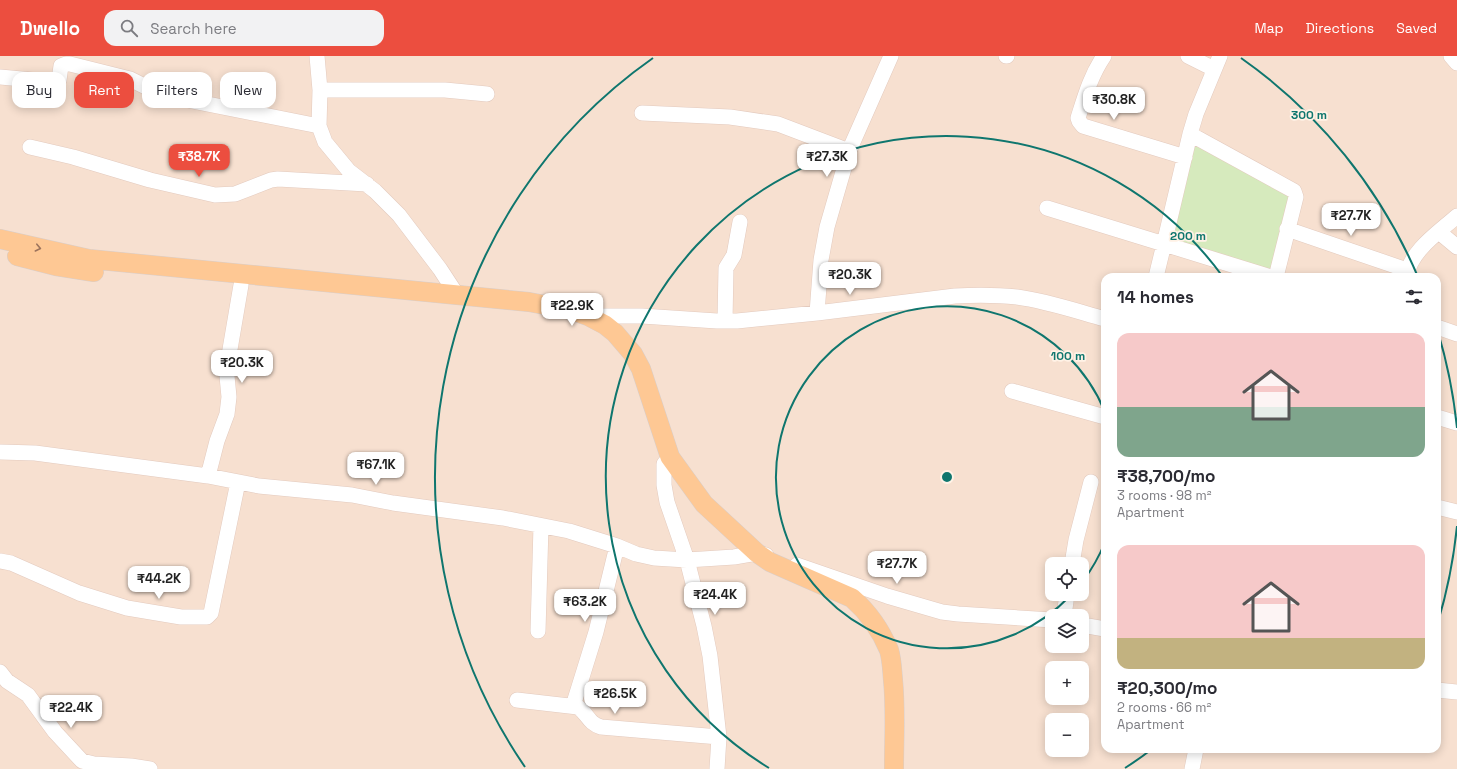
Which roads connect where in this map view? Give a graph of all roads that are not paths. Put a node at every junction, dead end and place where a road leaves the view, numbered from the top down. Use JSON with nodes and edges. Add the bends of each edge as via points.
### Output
{"nodes":[{"id":1,"x":317,"y":56,"type":"edge"},
{"id":2,"x":891,"y":56,"type":"edge"},
{"id":3,"x":1104,"y":56,"type":"edge"},
{"id":4,"x":1188,"y":56,"type":"edge"},
{"id":5,"x":1451,"y":56,"type":"edge"},
{"id":6,"x":1217,"y":62,"type":"edge"},
{"id":7,"x":1457,"y":63,"type":"edge"},
{"id":8,"x":0,"y":77,"type":"edge"},
{"id":9,"x":320,"y":90,"type":"junction"},
{"id":10,"x":487,"y":94,"type":"dead end"},
{"id":11,"x":642,"y":113,"type":"dead end"},
{"id":12,"x":319,"y":126,"type":"junction"},
{"id":13,"x":1190,"y":134,"type":"junction"},
{"id":14,"x":30,"y":147,"type":"dead end"},
{"id":15,"x":849,"y":151,"type":"junction"},
{"id":16,"x":1185,"y":157,"type":"junction"},
{"id":17,"x":367,"y":184,"type":"junction"},
{"id":18,"x":1047,"y":208,"type":"dead end"},
{"id":19,"x":1457,"y":216,"type":"edge"},
{"id":20,"x":740,"y":222,"type":"dead end"},
{"id":21,"x":1287,"y":229,"type":"junction"},
{"id":22,"x":1439,"y":232,"type":"junction"},
{"id":23,"x":0,"y":239,"type":"edge"},
{"id":24,"x":1164,"y":244,"type":"junction"},
{"id":25,"x":1457,"y":247,"type":"edge"},
{"id":26,"x":0,"y":251,"type":"edge"},
{"id":27,"x":1157,"y":273,"type":"edge"},
{"id":28,"x":1258,"y":273,"type":"edge"},
{"id":29,"x":1277,"y":273,"type":"edge"},
{"id":30,"x":1403,"y":273,"type":"edge"},
{"id":31,"x":1406,"y":273,"type":"edge"},
{"id":32,"x":241,"y":285,"type":"junction"},
{"id":33,"x":457,"y":295,"type":"junction"},
{"id":34,"x":817,"y":313,"type":"junction"},
{"id":35,"x":588,"y":316,"type":"junction"},
{"id":36,"x":1101,"y":318,"type":"edge"},
{"id":37,"x":725,"y":321,"type":"junction"},
{"id":38,"x":1441,"y":328,"type":"edge"},
{"id":39,"x":1457,"y":334,"type":"edge"},
{"id":40,"x":1012,"y":391,"type":"dead end"},
{"id":41,"x":1101,"y":416,"type":"edge"},
{"id":42,"x":1441,"y":418,"type":"edge"},
{"id":43,"x":1457,"y":423,"type":"edge"},
{"id":44,"x":0,"y":452,"type":"edge"},
{"id":45,"x":667,"y":460,"type":"junction"},
{"id":46,"x":208,"y":476,"type":"junction"},
{"id":47,"x":238,"y":482,"type":"junction"},
{"id":48,"x":1091,"y":482,"type":"dead end"},
{"id":49,"x":1441,"y":508,"type":"edge"},
{"id":50,"x":1457,"y":512,"type":"edge"},
{"id":51,"x":541,"y":526,"type":"junction"},
{"id":52,"x":617,"y":546,"type":"junction"},
{"id":53,"x":754,"y":554,"type":"junction"},
{"id":54,"x":1073,"y":557,"type":"edge"},
{"id":55,"x":687,"y":560,"type":"junction"},
{"id":56,"x":0,"y":561,"type":"edge"},
{"id":57,"x":1045,"y":620,"type":"edge"},
{"id":58,"x":1089,"y":627,"type":"edge"},
{"id":59,"x":1101,"y":629,"type":"edge"},
{"id":60,"x":538,"y":631,"type":"dead end"},
{"id":61,"x":0,"y":672,"type":"edge"},
{"id":62,"x":1441,"y":690,"type":"edge"},
{"id":63,"x":1457,"y":692,"type":"edge"},
{"id":64,"x":517,"y":700,"type":"dead end"},
{"id":65,"x":573,"y":706,"type":"junction"},
{"id":66,"x":719,"y":738,"type":"junction"},
{"id":67,"x":1195,"y":753,"type":"edge"},
{"id":68,"x":150,"y":769,"type":"edge"},
{"id":69,"x":716,"y":769,"type":"edge"},
{"id":70,"x":884,"y":769,"type":"edge"},
{"id":71,"x":894,"y":769,"type":"edge"},
{"id":72,"x":1192,"y":769,"type":"edge"}],
"edges":[{"from":1,"to":9,"type":"street"},
{"from":2,"to":15,"type":"street"},
{"from":3,"to":16,"type":"street","via":[[1091,80],[1078,118],[1080,124]]},
{"from":4,"to":6,"type":"street"},
{"from":5,"to":7,"type":"street"},
{"from":6,"to":13,"type":"street"},
{"from":8,"to":12,"type":"street","via":[[54,82],[59,80],[63,64],[70,64],[130,79],[162,95]]},
{"from":9,"to":10,"type":"street","via":[[445,90]]},
{"from":9,"to":12,"type":"street"},
{"from":11,"to":15,"type":"street","via":[[730,117],[778,124]]},
{"from":12,"to":17,"type":"street","via":[[325,142],[341,163]]},
{"from":13,"to":16,"type":"street"},
{"from":13,"to":21,"type":"street","via":[[1292,190],[1296,197]]},
{"from":14,"to":17,"type":"street","via":[[215,195],[235,194],[278,179]]},
{"from":15,"to":34,"type":"street","via":[[827,227],[821,260]]},
{"from":16,"to":24,"type":"street"},
{"from":17,"to":33,"type":"street","via":[[399,215]]},
{"from":18,"to":24,"type":"street"},
{"from":19,"to":22,"type":"street"},
{"from":20,"to":37,"type":"street","via":[[734,255],[726,268]]},
{"from":21,"to":29,"type":"street"},
{"from":21,"to":30,"type":"street"},
{"from":22,"to":25,"type":"street"},
{"from":22,"to":31,"type":"street","via":[[1420,249]]},
{"from":23,"to":33,"type":"main road","one_way":true,"via":[[89,259]]},
{"from":24,"to":27,"type":"street"},
{"from":24,"to":28,"type":"street"},
{"from":26,"to":32,"type":"main road","via":[[79,270]]},
{"from":32,"to":45,"type":"main road","via":[[534,312],[583,324],[600,333],[627,362],[636,380],[656,445]]},
{"from":32,"to":46,"type":"street","via":[[228,362],[228,414],[216,441]]},
{"from":33,"to":35,"type":"main road","via":[[529,302]]},
{"from":34,"to":36,"type":"street","via":[[976,295],[1049,303]]},
{"from":34,"to":37,"type":"street"},
{"from":35,"to":37,"type":"street"},
{"from":35,"to":45,"type":"main road","via":[[605,325],[633,354],[648,386]]},
{"from":38,"to":39,"type":"street"},
{"from":40,"to":41,"type":"street"},
{"from":42,"to":43,"type":"street"},
{"from":44,"to":46,"type":"street","via":[[35,453]]},
{"from":45,"to":53,"type":"main road","via":[[704,504]]},
{"from":45,"to":55,"type":"street","via":[[664,485],[666,502]]},
{"from":46,"to":47,"type":"street"},
{"from":47,"to":51,"type":"street","via":[[352,495]]},
{"from":47,"to":56,"type":"street","via":[[211,613],[206,617],[181,617],[127,608],[79,593],[11,563]]},
{"from":48,"to":54,"type":"street"},
{"from":49,"to":50,"type":"street"},
{"from":51,"to":52,"type":"street","via":[[569,531]]},
{"from":51,"to":60,"type":"street"},
{"from":52,"to":55,"type":"street","via":[[645,557]]},
{"from":52,"to":65,"type":"street","via":[[596,632]]},
{"from":53,"to":55,"type":"street"},
{"from":53,"to":57,"type":"street","via":[[772,557],[942,612]]},
{"from":53,"to":70,"type":"main road","via":[[762,565],[832,595],[864,621],[881,656],[884,672]]},
{"from":53,"to":71,"type":"main road","via":[[852,598],[880,632],[891,662],[895,699]]},
{"from":55,"to":66,"type":"street","via":[[710,656]]},
{"from":58,"to":59,"type":"street"},
{"from":61,"to":68,"type":"street","via":[[7,681],[28,695],[55,732],[82,761]]},
{"from":62,"to":63,"type":"street"},
{"from":64,"to":65,"type":"street"},
{"from":65,"to":66,"type":"street","via":[[583,710],[593,724],[601,727]]},
{"from":66,"to":69,"type":"street"},
{"from":67,"to":72,"type":"street"}]}
